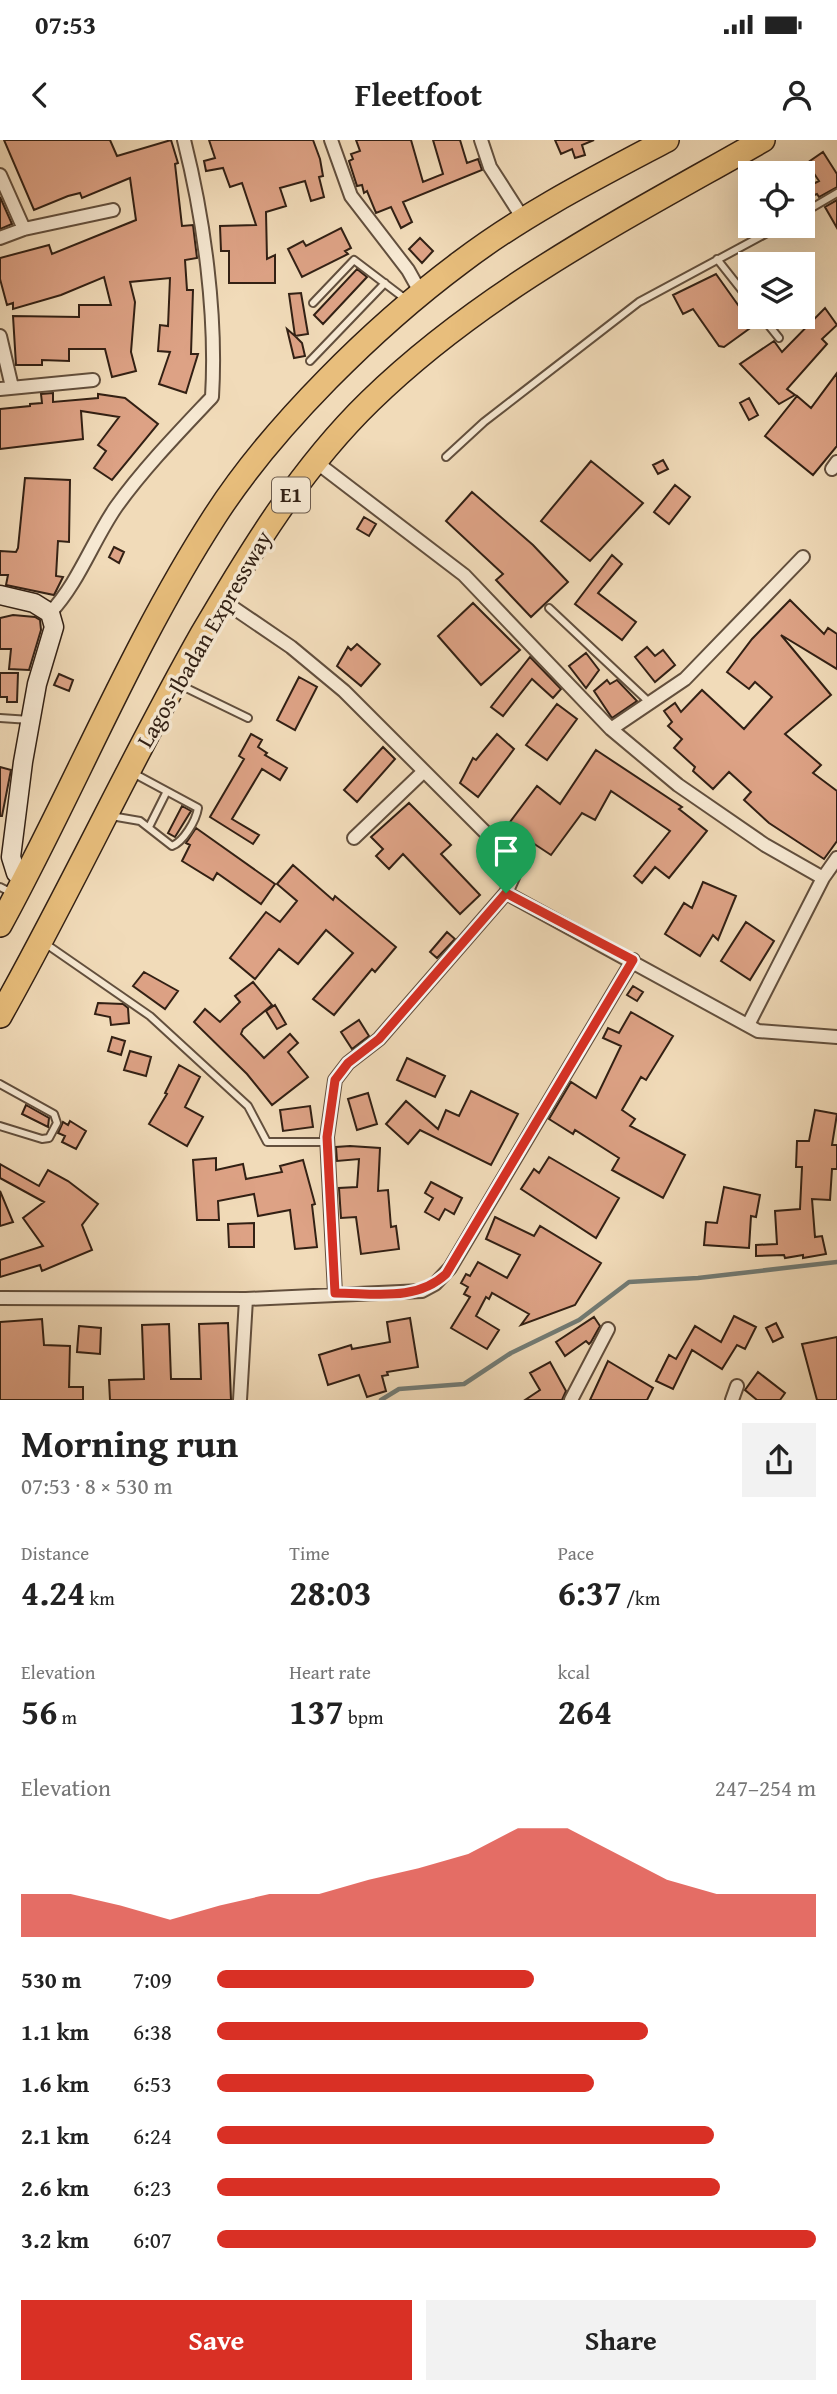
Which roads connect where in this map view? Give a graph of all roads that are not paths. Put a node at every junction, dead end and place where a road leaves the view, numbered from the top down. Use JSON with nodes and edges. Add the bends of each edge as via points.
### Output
{"nodes":[{"id":1,"x":184,"y":140,"type":"edge"},
{"id":2,"x":331,"y":140,"type":"edge"},
{"id":3,"x":481,"y":140,"type":"edge"},
{"id":4,"x":667,"y":140,"type":"edge"},
{"id":5,"x":763,"y":140,"type":"edge"},
{"id":6,"x":0,"y":174,"type":"edge"},
{"id":7,"x":837,"y":193,"type":"edge"},
{"id":8,"x":815,"y":206,"type":"edge"},
{"id":9,"x":113,"y":209,"type":"dead end"},
{"id":10,"x":524,"y":220,"type":"junction"},
{"id":11,"x":24,"y":229,"type":"junction"},
{"id":12,"x":0,"y":238,"type":"edge"},
{"id":13,"x":757,"y":238,"type":"edge"},
{"id":14,"x":717,"y":259,"type":"junction"},
{"id":15,"x":385,"y":283,"type":"junction"},
{"id":16,"x":738,"y":286,"type":"edge"},
{"id":17,"x":417,"y":300,"type":"junction"},
{"id":18,"x":313,"y":303,"type":"dead end"},
{"id":19,"x":772,"y":329,"type":"edge"},
{"id":20,"x":0,"y":336,"type":"edge"},
{"id":21,"x":779,"y":338,"type":"dead end"},
{"id":22,"x":310,"y":361,"type":"dead end"},
{"id":23,"x":93,"y":380,"type":"dead end"},
{"id":24,"x":6,"y":388,"type":"edge"},
{"id":25,"x":446,"y":457,"type":"dead end"},
{"id":26,"x":316,"y":462,"type":"junction"},
{"id":27,"x":803,"y":557,"type":"dead end"},
{"id":28,"x":0,"y":595,"type":"edge"},
{"id":29,"x":222,"y":600,"type":"junction"},
{"id":30,"x":549,"y":608,"type":"dead end"},
{"id":31,"x":50,"y":613,"type":"junction"},
{"id":32,"x":175,"y":682,"type":"junction"},
{"id":33,"x":652,"y":704,"type":"junction"},
{"id":34,"x":0,"y":718,"type":"edge"},
{"id":35,"x":248,"y":718,"type":"dead end"},
{"id":36,"x":31,"y":720,"type":"junction"},
{"id":37,"x":611,"y":729,"type":"junction"},
{"id":38,"x":128,"y":770,"type":"junction"},
{"id":39,"x":423,"y":772,"type":"junction"},
{"id":40,"x":166,"y":793,"type":"junction"},
{"id":41,"x":106,"y":815,"type":"junction"},
{"id":42,"x":149,"y":827,"type":"junction"},
{"id":43,"x":354,"y":838,"type":"dead end"},
{"id":44,"x":5,"y":854,"type":"edge"},
{"id":45,"x":837,"y":858,"type":"edge"},
{"id":46,"x":822,"y":877,"type":"junction"},
{"id":47,"x":14,"y":888,"type":"edge"},
{"id":48,"x":506,"y":893,"type":"junction"},
{"id":49,"x":0,"y":925,"type":"edge"},
{"id":50,"x":41,"y":941,"type":"junction"},
{"id":51,"x":633,"y":960,"type":"junction"},
{"id":52,"x":0,"y":1016,"type":"edge"},
{"id":53,"x":748,"y":1025,"type":"junction"},
{"id":54,"x":837,"y":1038,"type":"edge"},
{"id":55,"x":0,"y":1084,"type":"edge"},
{"id":56,"x":0,"y":1126,"type":"edge"},
{"id":57,"x":327,"y":1142,"type":"junction"},
{"id":58,"x":335,"y":1293,"type":"junction"},
{"id":59,"x":0,"y":1298,"type":"edge"},
{"id":60,"x":246,"y":1299,"type":"junction"},
{"id":61,"x":608,"y":1329,"type":"dead end"},
{"id":62,"x":737,"y":1386,"type":"dead end"},
{"id":63,"x":240,"y":1400,"type":"edge"},
{"id":64,"x":571,"y":1400,"type":"edge"},
{"id":65,"x":732,"y":1400,"type":"edge"}],
"edges":[{"from":1,"to":31,"type":"street","via":[[197,192],[213,330],[212,397],[116,507],[71,589]]},
{"from":2,"to":17,"type":"street","via":[[351,196],[408,271]]},
{"from":3,"to":10,"type":"street","via":[[490,167]]},
{"from":4,"to":10,"type":"highway","name":"Lagos-Ibadan Expressway","number":"E1"},
{"from":5,"to":26,"type":"highway","name":"Lagos-Ibadan Expressway","number":"E1","via":[[603,229],[501,295],[433,345],[369,402]]},
{"from":6,"to":11,"type":"street"},
{"from":7,"to":8,"type":"lane"},
{"from":9,"to":11,"type":"street"},
{"from":10,"to":17,"type":"highway","name":"Lagos-Ibadan Expressway","number":"E1","via":[[461,262]]},
{"from":11,"to":12,"type":"street"},
{"from":13,"to":14,"type":"lane"},
{"from":14,"to":16,"type":"lane"},
{"from":14,"to":25,"type":"lane","via":[[639,302],[591,336]]},
{"from":15,"to":17,"type":"lane"},
{"from":15,"to":18,"type":"lane","via":[[354,260]]},
{"from":15,"to":22,"type":"lane"},
{"from":17,"to":47,"type":"highway","name":"Lagos-Ibadan Expressway","number":"E1","via":[[303,405],[216,514]]},
{"from":19,"to":21,"type":"lane"},
{"from":20,"to":24,"type":"street"},
{"from":23,"to":24,"type":"street"},
{"from":26,"to":29,"type":"highway","name":"Lagos-Ibadan Expressway","number":"E1","via":[[265,530]]},
{"from":26,"to":37,"type":"street","via":[[464,575]]},
{"from":27,"to":33,"type":"street","via":[[685,679]]},
{"from":28,"to":31,"type":"main road","via":[[34,603]]},
{"from":29,"to":32,"type":"highway","name":"Lagos-Ibadan Expressway","number":"E1"},
{"from":29,"to":39,"type":"street","via":[[291,647],[344,691]]},
{"from":30,"to":33,"type":"lane"},
{"from":31,"to":36,"type":"main road","via":[[54,627]]},
{"from":32,"to":35,"type":"lane"},
{"from":32,"to":38,"type":"highway","name":"Lagos-Ibadan Expressway","number":"E1"},
{"from":33,"to":37,"type":"street"},
{"from":34,"to":36,"type":"lane"},
{"from":36,"to":44,"type":"main road"},
{"from":37,"to":46,"type":"street","via":[[678,785],[765,845]]},
{"from":38,"to":40,"type":"lane"},
{"from":38,"to":41,"type":"highway","name":"Lagos-Ibadan Expressway","number":"E1"},
{"from":39,"to":43,"type":"street"},
{"from":39,"to":48,"type":"street","via":[[514,862],[517,868]]},
{"from":40,"to":42,"type":"lane"},
{"from":40,"to":42,"type":"lane","via":[[198,808],[197,816],[175,846]]},
{"from":41,"to":42,"type":"lane"},
{"from":41,"to":50,"type":"highway","name":"Lagos-Ibadan Expressway","number":"E1"},
{"from":44,"to":47,"type":"main road","via":[[16,873]]},
{"from":45,"to":46,"type":"street"},
{"from":46,"to":53,"type":"street"},
{"from":47,"to":49,"type":"highway","name":"Lagos-Ibadan Expressway","number":"E1"},
{"from":48,"to":51,"type":"street"},
{"from":48,"to":57,"type":"street","via":[[379,1039],[340,1070]]},
{"from":50,"to":52,"type":"highway","name":"Lagos-Ibadan Expressway","number":"E1"},
{"from":50,"to":57,"type":"lane","via":[[150,1016],[248,1106],[267,1142]]},
{"from":51,"to":53,"type":"street"},
{"from":51,"to":58,"type":"street","via":[[446,1274],[422,1291],[409,1294]]},
{"from":53,"to":54,"type":"street","via":[[758,1031]]},
{"from":55,"to":56,"type":"lane","via":[[54,1114],[57,1123],[54,1132],[42,1139]]},
{"from":57,"to":58,"type":"street"},
{"from":58,"to":60,"type":"street"},
{"from":59,"to":60,"type":"street"},
{"from":60,"to":63,"type":"street"},
{"from":61,"to":64,"type":"street"},
{"from":62,"to":65,"type":"street"}]}
